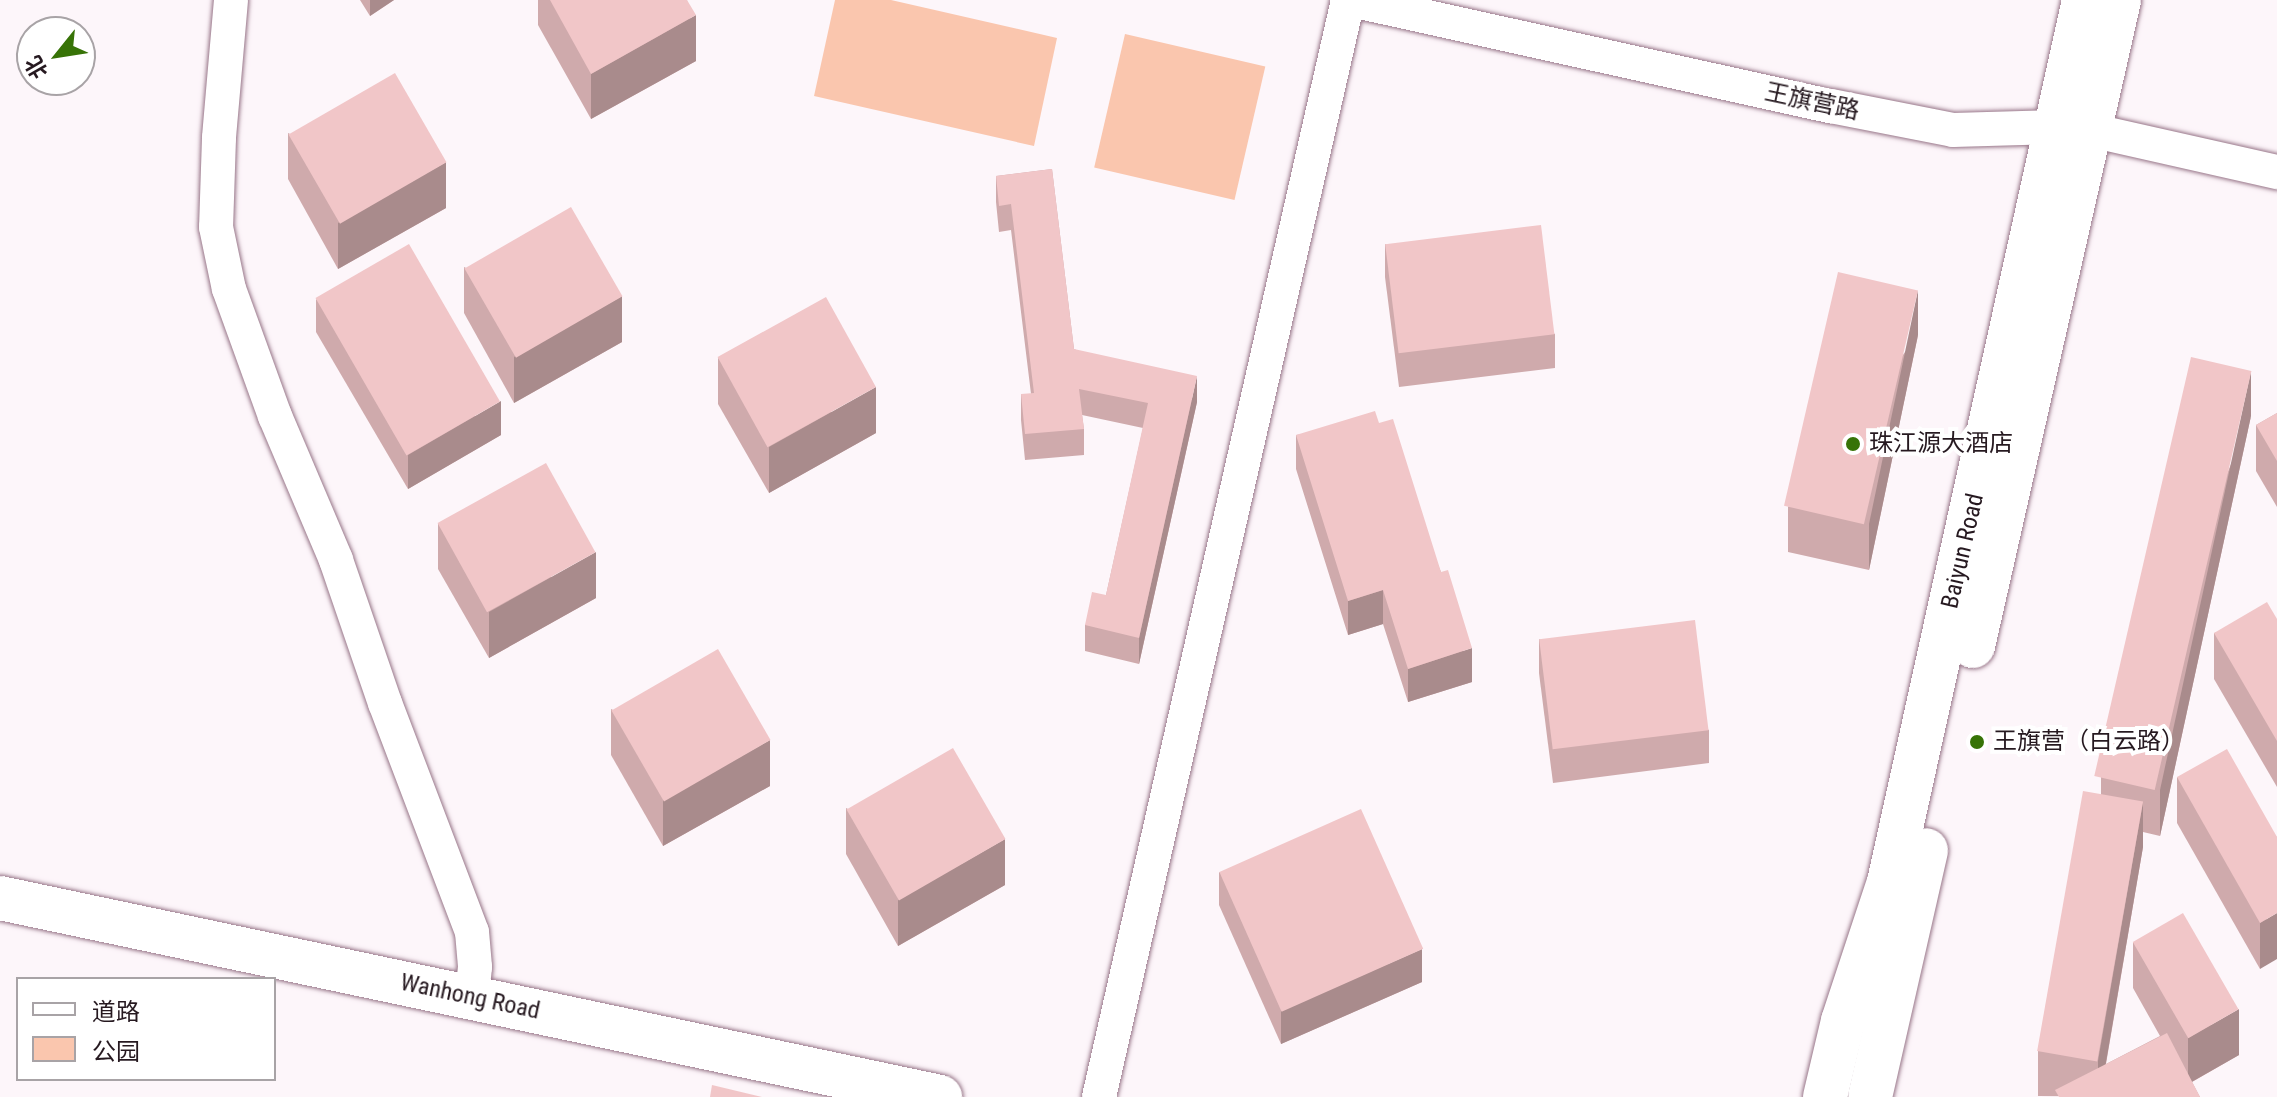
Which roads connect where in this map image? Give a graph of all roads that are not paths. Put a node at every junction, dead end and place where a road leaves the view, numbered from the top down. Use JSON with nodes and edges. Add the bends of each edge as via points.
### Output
{"nodes":[{"id":1,"x":231,"y":0,"type":"edge"},
{"id":2,"x":1350,"y":0,"type":"edge"},
{"id":3,"x":2084,"y":0,"type":"edge"},
{"id":4,"x":2119,"y":0,"type":"edge"},
{"id":5,"x":2074,"y":128,"type":"junction"},
{"id":6,"x":2277,"y":172,"type":"edge"},
{"id":7,"x":0,"y":898,"type":"edge"},
{"id":8,"x":472,"y":997,"type":"junction"},
{"id":9,"x":940,"y":1097,"type":"edge"},
{"id":10,"x":1099,"y":1097,"type":"edge"},
{"id":11,"x":1825,"y":1097,"type":"edge"},
{"id":12,"x":1870,"y":1097,"type":"edge"}],
"edges":[{"from":1,"to":8,"type":"street","via":[[216,227],[229,289],[336,560],[472,932]]},
{"from":2,"to":5,"type":"street","name":"王旗营路","via":[[1953,130]]},
{"from":2,"to":10,"type":"street"},
{"from":3,"to":5,"type":"main road","name":"Baiyun Road"},
{"from":4,"to":5,"type":"main road","name":"Baiyun Road"},
{"from":5,"to":6,"type":"street","name":"王旗营路"},
{"from":5,"to":11,"type":"main road","name":"Baiyun Road","via":[[1889,882],[1843,1021]]},
{"from":5,"to":12,"type":"main road","name":"Baiyun Road"},
{"from":7,"to":8,"type":"main road","name":"Wanhong Road"},
{"from":8,"to":9,"type":"main road","name":"Wanhong Road"}]}
